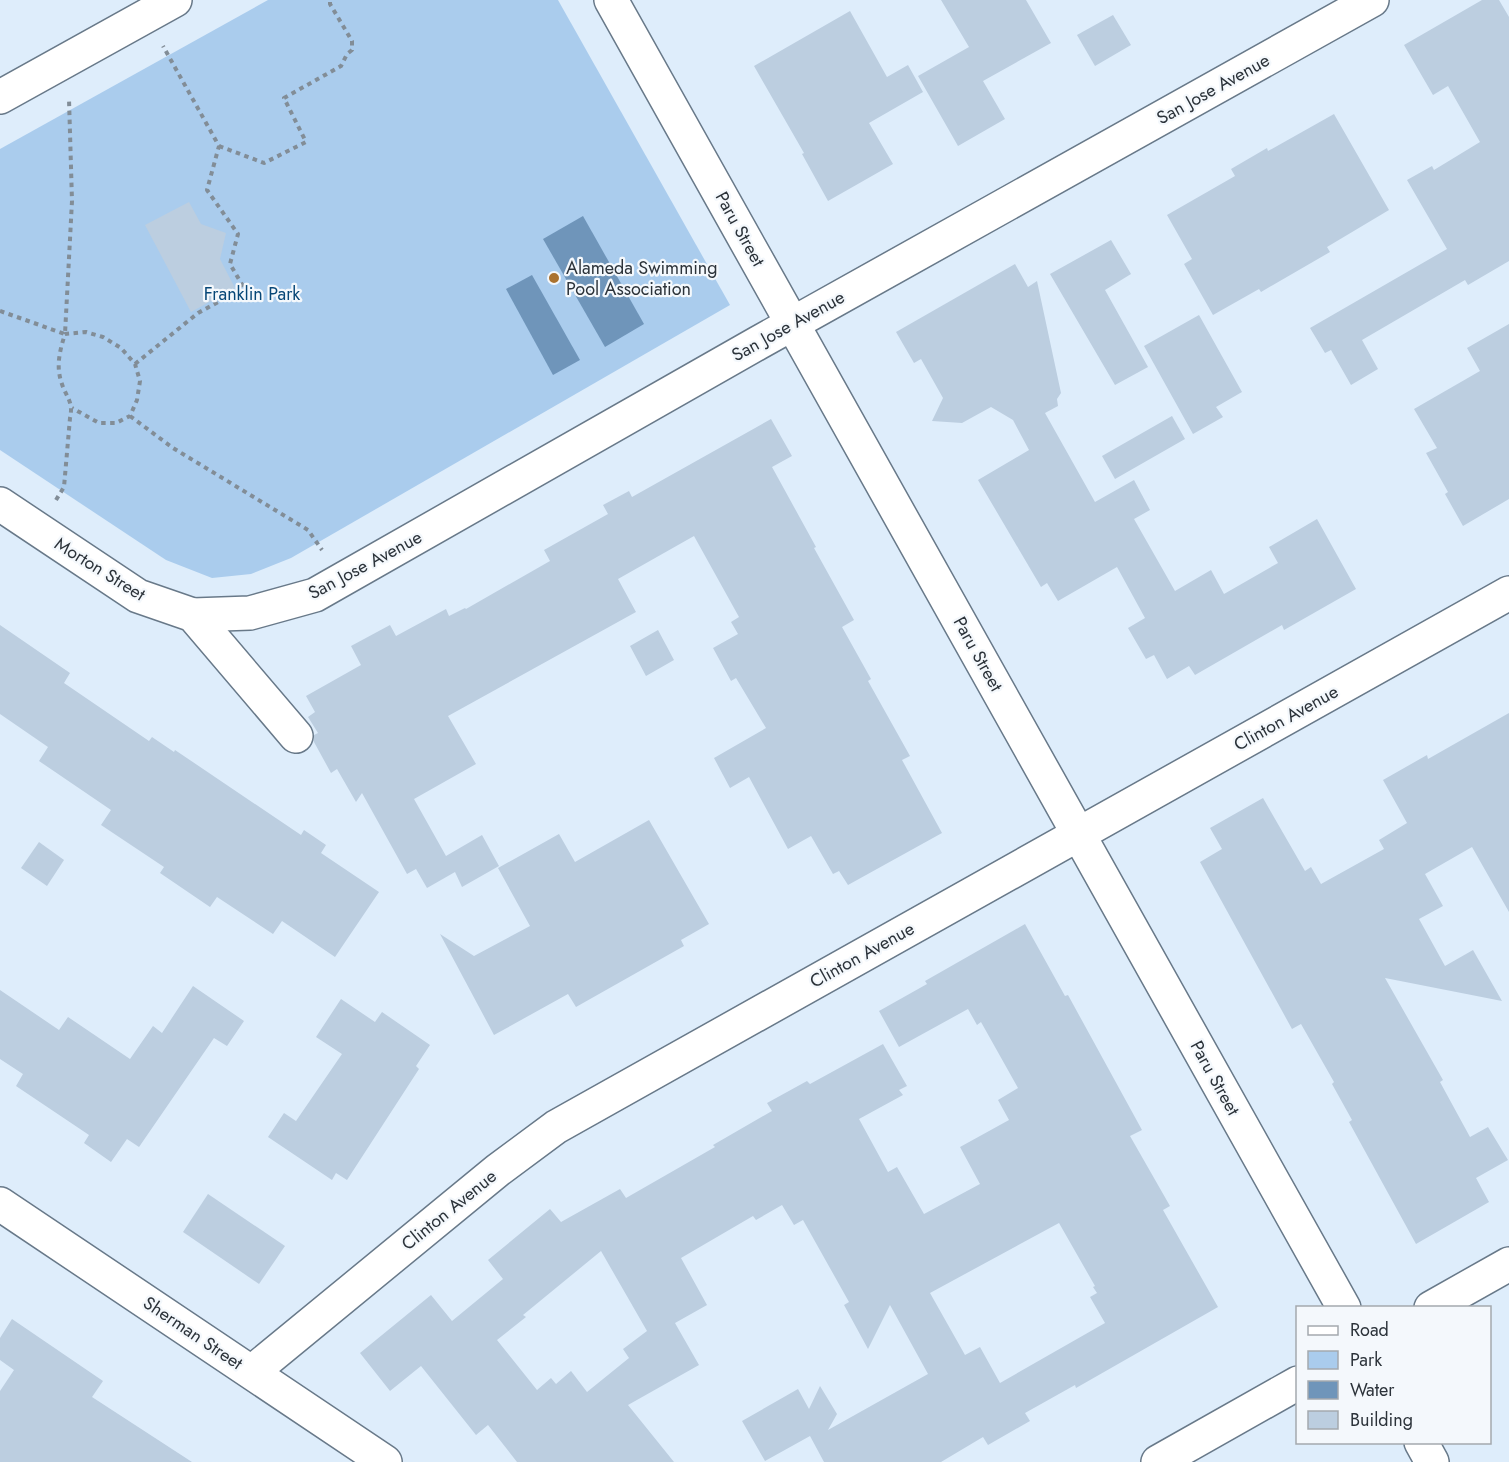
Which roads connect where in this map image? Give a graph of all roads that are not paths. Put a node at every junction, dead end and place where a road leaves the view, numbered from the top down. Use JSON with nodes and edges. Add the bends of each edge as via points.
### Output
{"nodes":[{"id":1,"x":175,"y":0,"type":"edge"},
{"id":2,"x":611,"y":0,"type":"edge"},
{"id":3,"x":1372,"y":0,"type":"edge"},
{"id":4,"x":0,"y":97,"type":"edge"},
{"id":5,"x":793,"y":323,"type":"junction"},
{"id":6,"x":0,"y":504,"type":"edge"},
{"id":7,"x":1509,"y":593,"type":"edge"},
{"id":8,"x":193,"y":615,"type":"junction"},
{"id":9,"x":296,"y":736,"type":"dead end"},
{"id":10,"x":1078,"y":834,"type":"junction"},
{"id":11,"x":0,"y":1204,"type":"edge"},
{"id":12,"x":1509,"y":1264,"type":"edge"},
{"id":13,"x":1343,"y":1306,"type":"edge"},
{"id":14,"x":1435,"y":1306,"type":"edge"},
{"id":15,"x":252,"y":1372,"type":"junction"},
{"id":16,"x":1296,"y":1384,"type":"edge"},
{"id":17,"x":1421,"y":1444,"type":"edge"},
{"id":18,"x":386,"y":1462,"type":"edge"},
{"id":19,"x":1158,"y":1462,"type":"edge"},
{"id":20,"x":1432,"y":1462,"type":"edge"}],
"edges":[{"from":1,"to":4,"type":"street"},
{"from":2,"to":5,"type":"street","name":"Paru Street"},
{"from":3,"to":5,"type":"street","name":"San Jose Avenue"},
{"from":5,"to":8,"type":"street","name":"San Jose Avenue","via":[[315,595],[250,613]]},
{"from":5,"to":10,"type":"street","name":"Paru Street"},
{"from":6,"to":8,"type":"street","name":"Morton Street","via":[[138,597]]},
{"from":7,"to":10,"type":"street","name":"Clinton Avenue"},
{"from":8,"to":9,"type":"street"},
{"from":10,"to":13,"type":"street","name":"Paru Street"},
{"from":10,"to":15,"type":"street","name":"Clinton Avenue","via":[[556,1127]]},
{"from":11,"to":15,"type":"street","name":"Sherman Street"},
{"from":12,"to":14,"type":"street"},
{"from":15,"to":18,"type":"street","name":"Sherman Street"},
{"from":16,"to":19,"type":"street"},
{"from":17,"to":20,"type":"street"}]}
